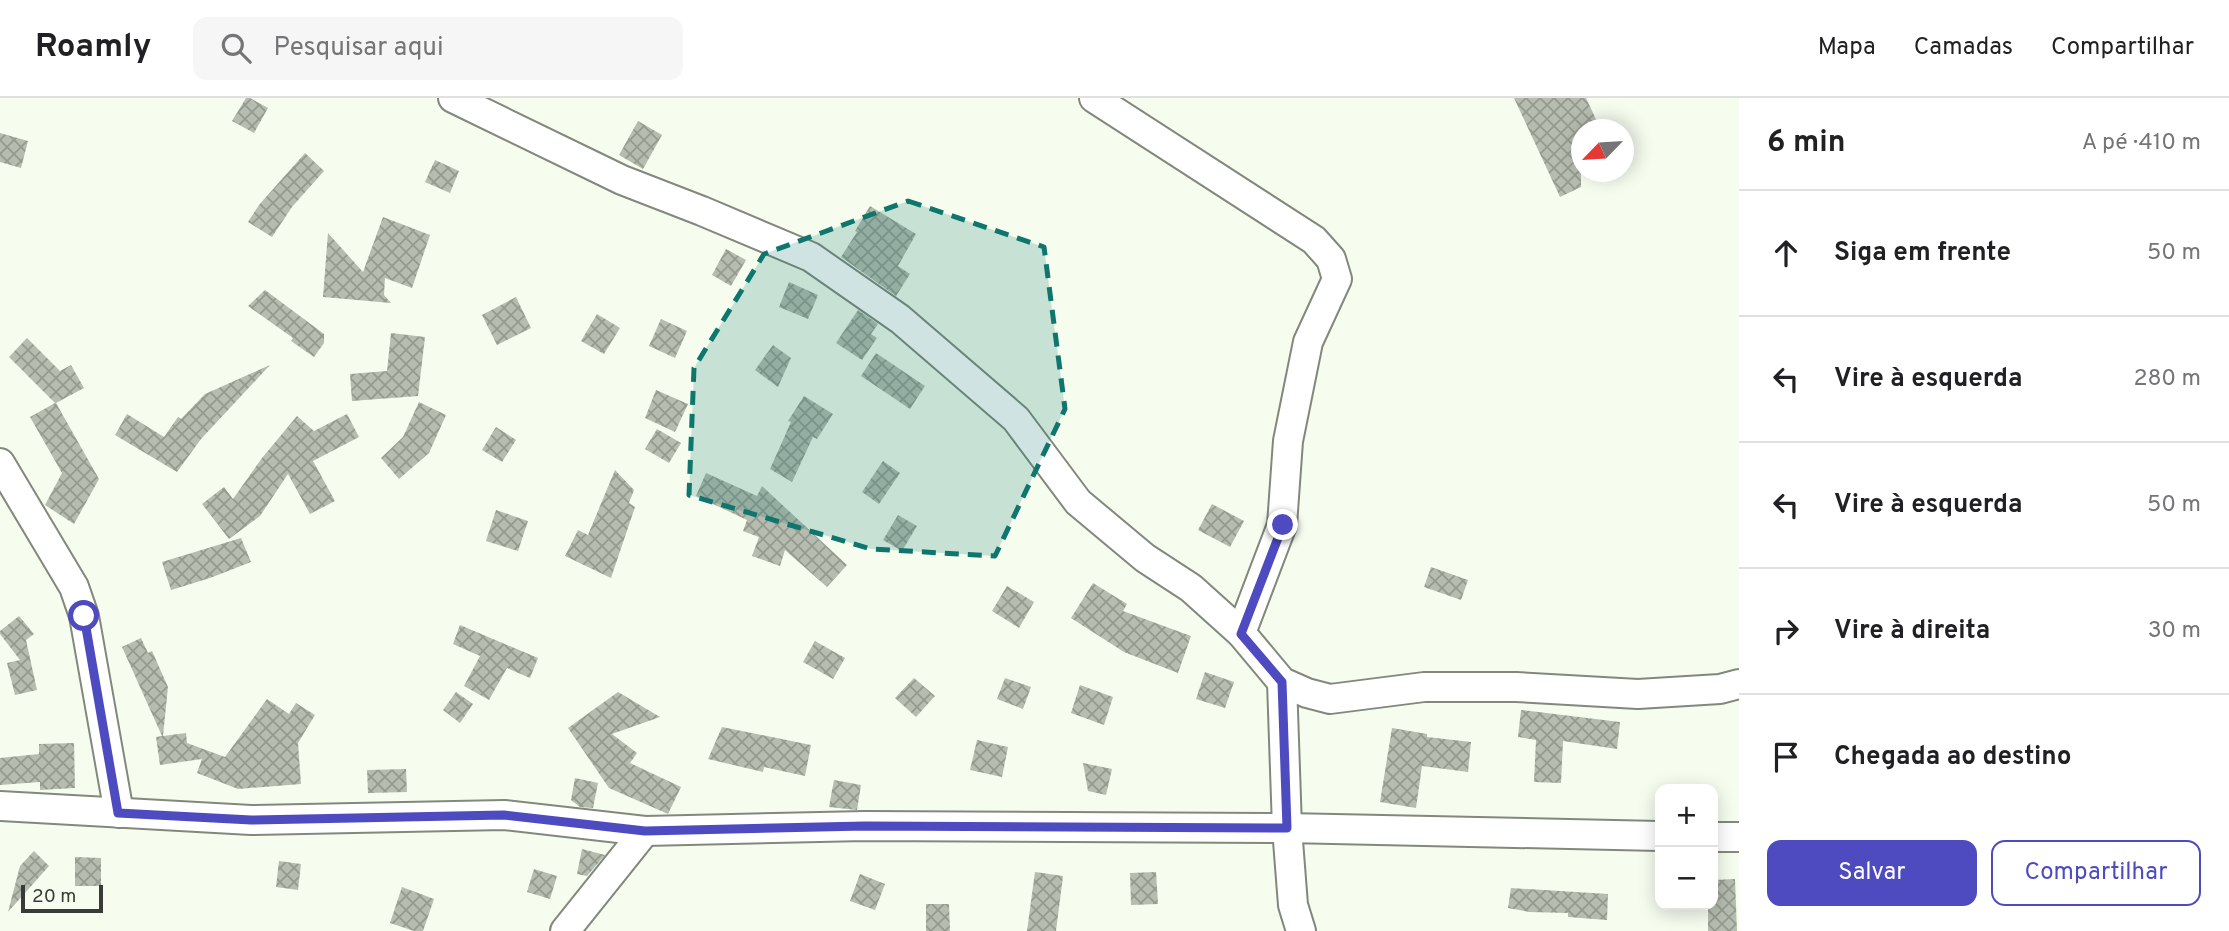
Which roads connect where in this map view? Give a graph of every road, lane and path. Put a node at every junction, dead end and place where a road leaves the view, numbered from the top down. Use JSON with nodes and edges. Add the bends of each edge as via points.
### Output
{"nodes":[{"id":1,"x":453,"y":98,"type":"edge"},
{"id":2,"x":1094,"y":98,"type":"edge"},
{"id":3,"x":0,"y":463,"type":"edge"},
{"id":4,"x":1241,"y":634,"type":"junction"},
{"id":5,"x":1282,"y":682,"type":"junction"},
{"id":6,"x":1739,"y":684,"type":"edge"},
{"id":7,"x":0,"y":806,"type":"edge"},
{"id":8,"x":118,"y":813,"type":"junction"},
{"id":9,"x":1287,"y":828,"type":"junction"},
{"id":10,"x":645,"y":831,"type":"junction"},
{"id":11,"x":1655,"y":836,"type":"edge"},
{"id":12,"x":1718,"y":837,"type":"edge"},
{"id":13,"x":1739,"y":837,"type":"edge"},
{"id":14,"x":565,"y":931,"type":"edge"},
{"id":15,"x":1301,"y":931,"type":"edge"}],
"edges":[{"from":1,"to":4,"type":"street","via":[[622,180],[811,257],[900,319],[1016,419],[1078,502],[1145,558],[1191,588]]},
{"from":2,"to":4,"type":"street","via":[[1314,240],[1331,259],[1337,279],[1308,342],[1288,441],[1283,525]]},
{"from":3,"to":8,"type":"street","via":[[74,587],[84,616]]},
{"from":4,"to":5,"type":"street"},
{"from":5,"to":6,"type":"street","via":[[1330,699],[1424,687],[1639,694]]},
{"from":5,"to":9,"type":"street"},
{"from":7,"to":8,"type":"street"},
{"from":8,"to":10,"type":"street","via":[[251,820],[504,815]]},
{"from":9,"to":10,"type":"street","via":[[865,826]]},
{"from":9,"to":11,"type":"street"},
{"from":9,"to":15,"type":"street","via":[[1293,905]]},
{"from":10,"to":14,"type":"street"},
{"from":12,"to":13,"type":"street"}]}
